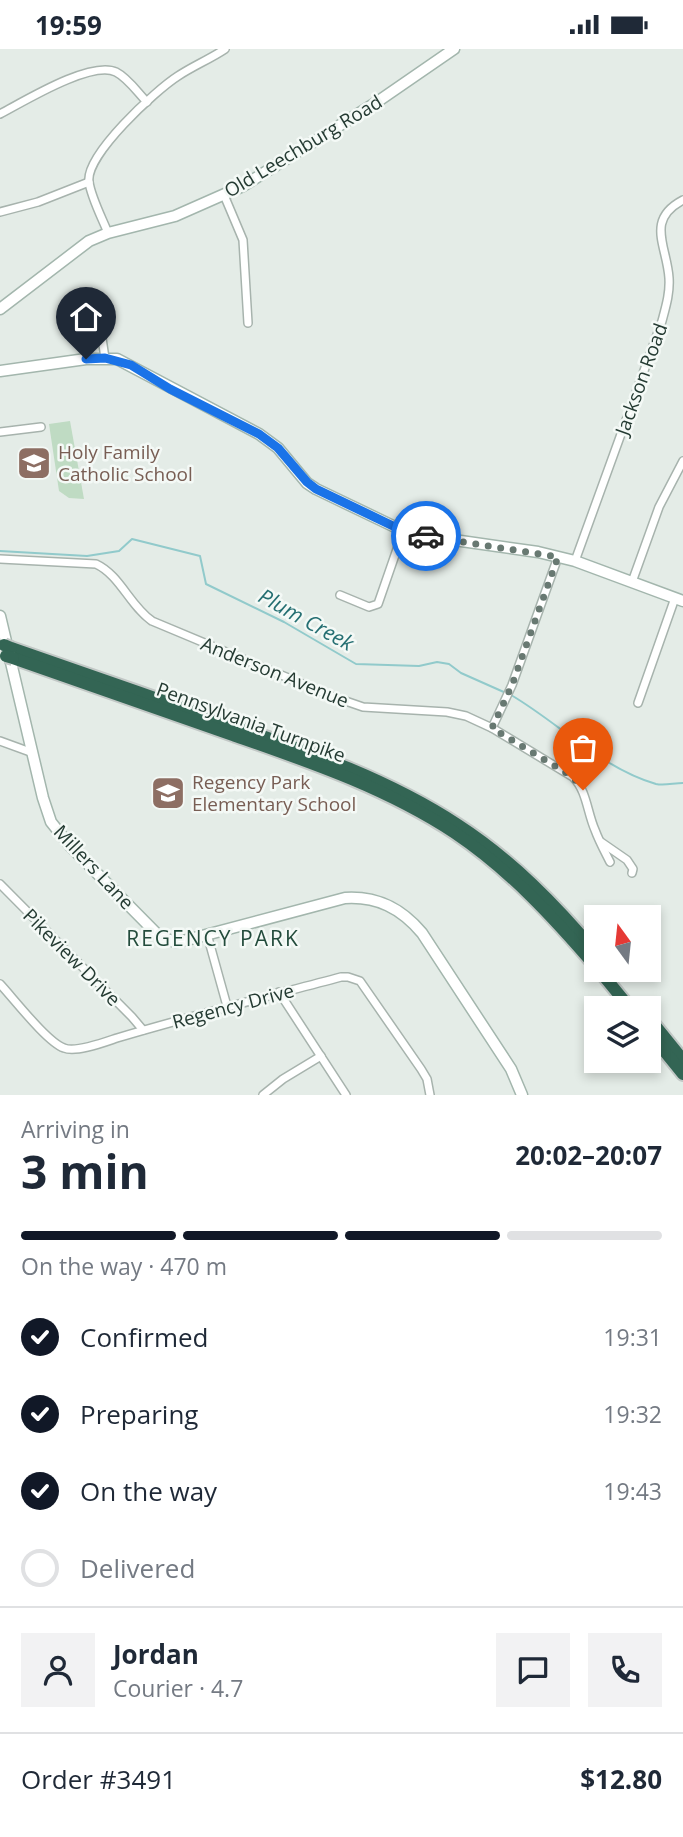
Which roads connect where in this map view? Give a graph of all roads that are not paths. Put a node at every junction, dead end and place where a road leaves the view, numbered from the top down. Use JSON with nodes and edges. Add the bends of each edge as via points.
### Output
{"nodes":[{"id":1,"x":225,"y":49,"type":"edge"},
{"id":2,"x":454,"y":49,"type":"edge"},
{"id":3,"x":147,"y":102,"type":"junction"},
{"id":4,"x":0,"y":114,"type":"edge"},
{"id":5,"x":89,"y":182,"type":"junction"},
{"id":6,"x":224,"y":195,"type":"junction"},
{"id":7,"x":683,"y":200,"type":"edge"},
{"id":8,"x":0,"y":212,"type":"edge"},
{"id":9,"x":108,"y":233,"type":"junction"},
{"id":10,"x":96,"y":299,"type":"dead end"},
{"id":11,"x":0,"y":309,"type":"edge"},
{"id":12,"x":248,"y":323,"type":"dead end"},
{"id":13,"x":105,"y":358,"type":"junction"},
{"id":14,"x":0,"y":371,"type":"edge"},
{"id":15,"x":41,"y":427,"type":"dead end"},
{"id":16,"x":0,"y":432,"type":"edge"},
{"id":17,"x":683,"y":461,"type":"edge"},
{"id":18,"x":404,"y":529,"type":"junction"},
{"id":19,"x":558,"y":557,"type":"junction"},
{"id":20,"x":0,"y":559,"type":"edge"},
{"id":21,"x":575,"y":561,"type":"junction"},
{"id":22,"x":632,"y":582,"type":"junction"},
{"id":23,"x":340,"y":595,"type":"dead end"},
{"id":24,"x":679,"y":599,"type":"edge"},
{"id":25,"x":0,"y":617,"type":"edge"},
{"id":26,"x":6,"y":651,"type":"edge"},
{"id":27,"x":638,"y":703,"type":"dead end"},
{"id":28,"x":492,"y":728,"type":"junction"},
{"id":29,"x":0,"y":741,"type":"edge"},
{"id":30,"x":33,"y":753,"type":"junction"},
{"id":31,"x":601,"y":842,"type":"junction"},
{"id":32,"x":610,"y":862,"type":"dead end"},
{"id":33,"x":632,"y":873,"type":"dead end"},
{"id":34,"x":0,"y":884,"type":"edge"},
{"id":35,"x":207,"y":934,"type":"junction"},
{"id":36,"x":584,"y":940,"type":"edge"},
{"id":37,"x":584,"y":954,"type":"edge"},
{"id":38,"x":608,"y":982,"type":"edge"},
{"id":39,"x":620,"y":982,"type":"edge"},
{"id":40,"x":0,"y":983,"type":"edge"},
{"id":41,"x":279,"y":992,"type":"junction"},
{"id":42,"x":620,"y":996,"type":"edge"},
{"id":43,"x":631,"y":996,"type":"edge"},
{"id":44,"x":227,"y":1006,"type":"junction"},
{"id":45,"x":143,"y":1031,"type":"junction"},
{"id":46,"x":661,"y":1033,"type":"edge"},
{"id":47,"x":661,"y":1046,"type":"edge"},
{"id":48,"x":321,"y":1056,"type":"junction"},
{"id":49,"x":683,"y":1060,"type":"edge"},
{"id":50,"x":683,"y":1073,"type":"edge"},
{"id":51,"x":263,"y":1095,"type":"edge"},
{"id":52,"x":346,"y":1095,"type":"edge"},
{"id":53,"x":430,"y":1095,"type":"edge"},
{"id":54,"x":522,"y":1095,"type":"edge"}],
"edges":[{"from":1,"to":3,"type":"street","via":[[178,76]]},
{"from":2,"to":6,"type":"street","name":"Old Leechburg Road","via":[[282,164]]},
{"from":3,"to":4,"type":"street","via":[[123,76],[104,69],[60,82]]},
{"from":3,"to":5,"type":"street","via":[[101,152]]},
{"from":5,"to":8,"type":"street"},
{"from":5,"to":9,"type":"street"},
{"from":6,"to":9,"type":"street","name":"Old Leechburg Road","via":[[175,216]]},
{"from":6,"to":12,"type":"street","via":[[243,240]]},
{"from":7,"to":21,"type":"street","name":"Jackson Road","via":[[668,210],[661,226],[670,291],[662,321]]},
{"from":9,"to":11,"type":"street","name":"Old Leechburg Road","via":[[78,247]]},
{"from":10,"to":13,"type":"street"},
{"from":13,"to":14,"type":"street"},
{"from":13,"to":18,"type":"street","via":[[131,365],[259,434],[316,489]]},
{"from":15,"to":16,"type":"street"},
{"from":17,"to":22,"type":"street","via":[[659,507]]},
{"from":18,"to":19,"type":"street"},
{"from":18,"to":23,"type":"street","via":[[378,604],[369,607]]},
{"from":19,"to":21,"type":"street"},
{"from":19,"to":28,"type":"street"},
{"from":20,"to":28,"type":"street","name":"Anderson Avenue","via":[[96,564],[152,621],[334,697],[363,707],[447,712]]},
{"from":21,"to":22,"type":"street"},
{"from":22,"to":24,"type":"street"},
{"from":24,"to":27,"type":"street"},
{"from":25,"to":30,"type":"street","name":"Millers Lane"},
{"from":26,"to":36,"type":"highway","name":"Pennsylvania Turnpike","via":[[273,739],[397,790],[458,825],[506,860]]},
{"from":26,"to":37,"type":"highway","name":"Pennsylvania Turnpike","via":[[330,770],[409,806],[498,865]]},
{"from":28,"to":31,"type":"street","name":"Anderson Avenue","via":[[579,783]]},
{"from":29,"to":30,"type":"street"},
{"from":30,"to":35,"type":"street","name":"Millers Lane","via":[[51,822],[71,847],[159,936],[175,942]]},
{"from":31,"to":32,"type":"street","name":"Anderson Avenue"},
{"from":31,"to":33,"type":"street","via":[[627,860]]},
{"from":34,"to":45,"type":"street","name":"Pikeview Drive"},
{"from":35,"to":44,"type":"street"},
{"from":35,"to":54,"type":"street","name":"Millers Lane","via":[[345,898],[374,900],[399,910],[422,933],[511,1069]]},
{"from":38,"to":42,"type":"highway","name":"Pennsylvania Turnpike"},
{"from":39,"to":43,"type":"highway"},
{"from":40,"to":45,"type":"street","name":"Regency Drive","via":[[51,1040],[65,1049]]},
{"from":41,"to":44,"type":"street","name":"Regency Drive"},
{"from":41,"to":48,"type":"street"},
{"from":41,"to":53,"type":"street","name":"Regency Drive","via":[[341,977],[360,981],[421,1069]]},
{"from":44,"to":45,"type":"street","name":"Regency Drive"},
{"from":46,"to":49,"type":"highway"},
{"from":47,"to":50,"type":"highway"},
{"from":48,"to":51,"type":"street"},
{"from":48,"to":52,"type":"street"}]}
